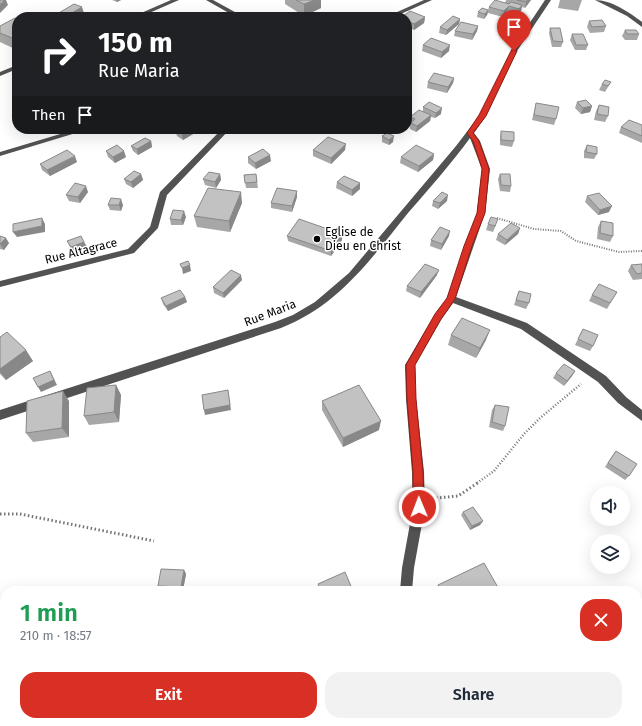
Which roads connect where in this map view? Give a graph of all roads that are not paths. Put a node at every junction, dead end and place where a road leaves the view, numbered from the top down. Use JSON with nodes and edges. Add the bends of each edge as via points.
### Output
{"nodes":[{"id":1,"x":176,"y":0,"type":"edge"},
{"id":2,"x":209,"y":0,"type":"edge"},
{"id":3,"x":429,"y":0,"type":"edge"},
{"id":4,"x":548,"y":0,"type":"edge"},
{"id":5,"x":598,"y":0,"type":"edge"},
{"id":6,"x":148,"y":12,"type":"edge"},
{"id":7,"x":232,"y":12,"type":"edge"},
{"id":8,"x":401,"y":12,"type":"edge"},
{"id":9,"x":642,"y":25,"type":"edge"},
{"id":10,"x":12,"y":69,"type":"edge"},
{"id":11,"x":0,"y":74,"type":"edge"},
{"id":12,"x":470,"y":133,"type":"junction"},
{"id":13,"x":68,"y":134,"type":"edge"},
{"id":14,"x":221,"y":134,"type":"edge"},
{"id":15,"x":0,"y":154,"type":"edge"},
{"id":16,"x":0,"y":284,"type":"edge"},
{"id":17,"x":451,"y":299,"type":"junction"},
{"id":18,"x":0,"y":415,"type":"edge"},
{"id":19,"x":642,"y":416,"type":"edge"},
{"id":20,"x":407,"y":586,"type":"edge"}],
"edges":[{"from":1,"to":6,"type":"street"},
{"from":2,"to":7,"type":"street"},
{"from":3,"to":8,"type":"street"},
{"from":4,"to":12,"type":"street","name":"Rue Maria","via":[[514,51],[482,116]]},
{"from":5,"to":9,"type":"street","via":[[629,14]]},
{"from":10,"to":11,"type":"street"},
{"from":12,"to":17,"type":"street","via":[[476,141],[486,169],[481,213]]},
{"from":12,"to":18,"type":"street","name":"Rue Maria","via":[[352,275],[318,305],[278,326]]},
{"from":13,"to":15,"type":"street"},
{"from":14,"to":16,"type":"street","name":"Rue Altagrace","via":[[163,194],[154,228],[131,251]]},
{"from":17,"to":19,"type":"street","via":[[524,326],[602,379]]},
{"from":17,"to":20,"type":"street","via":[[410,365],[419,499]]}]}
